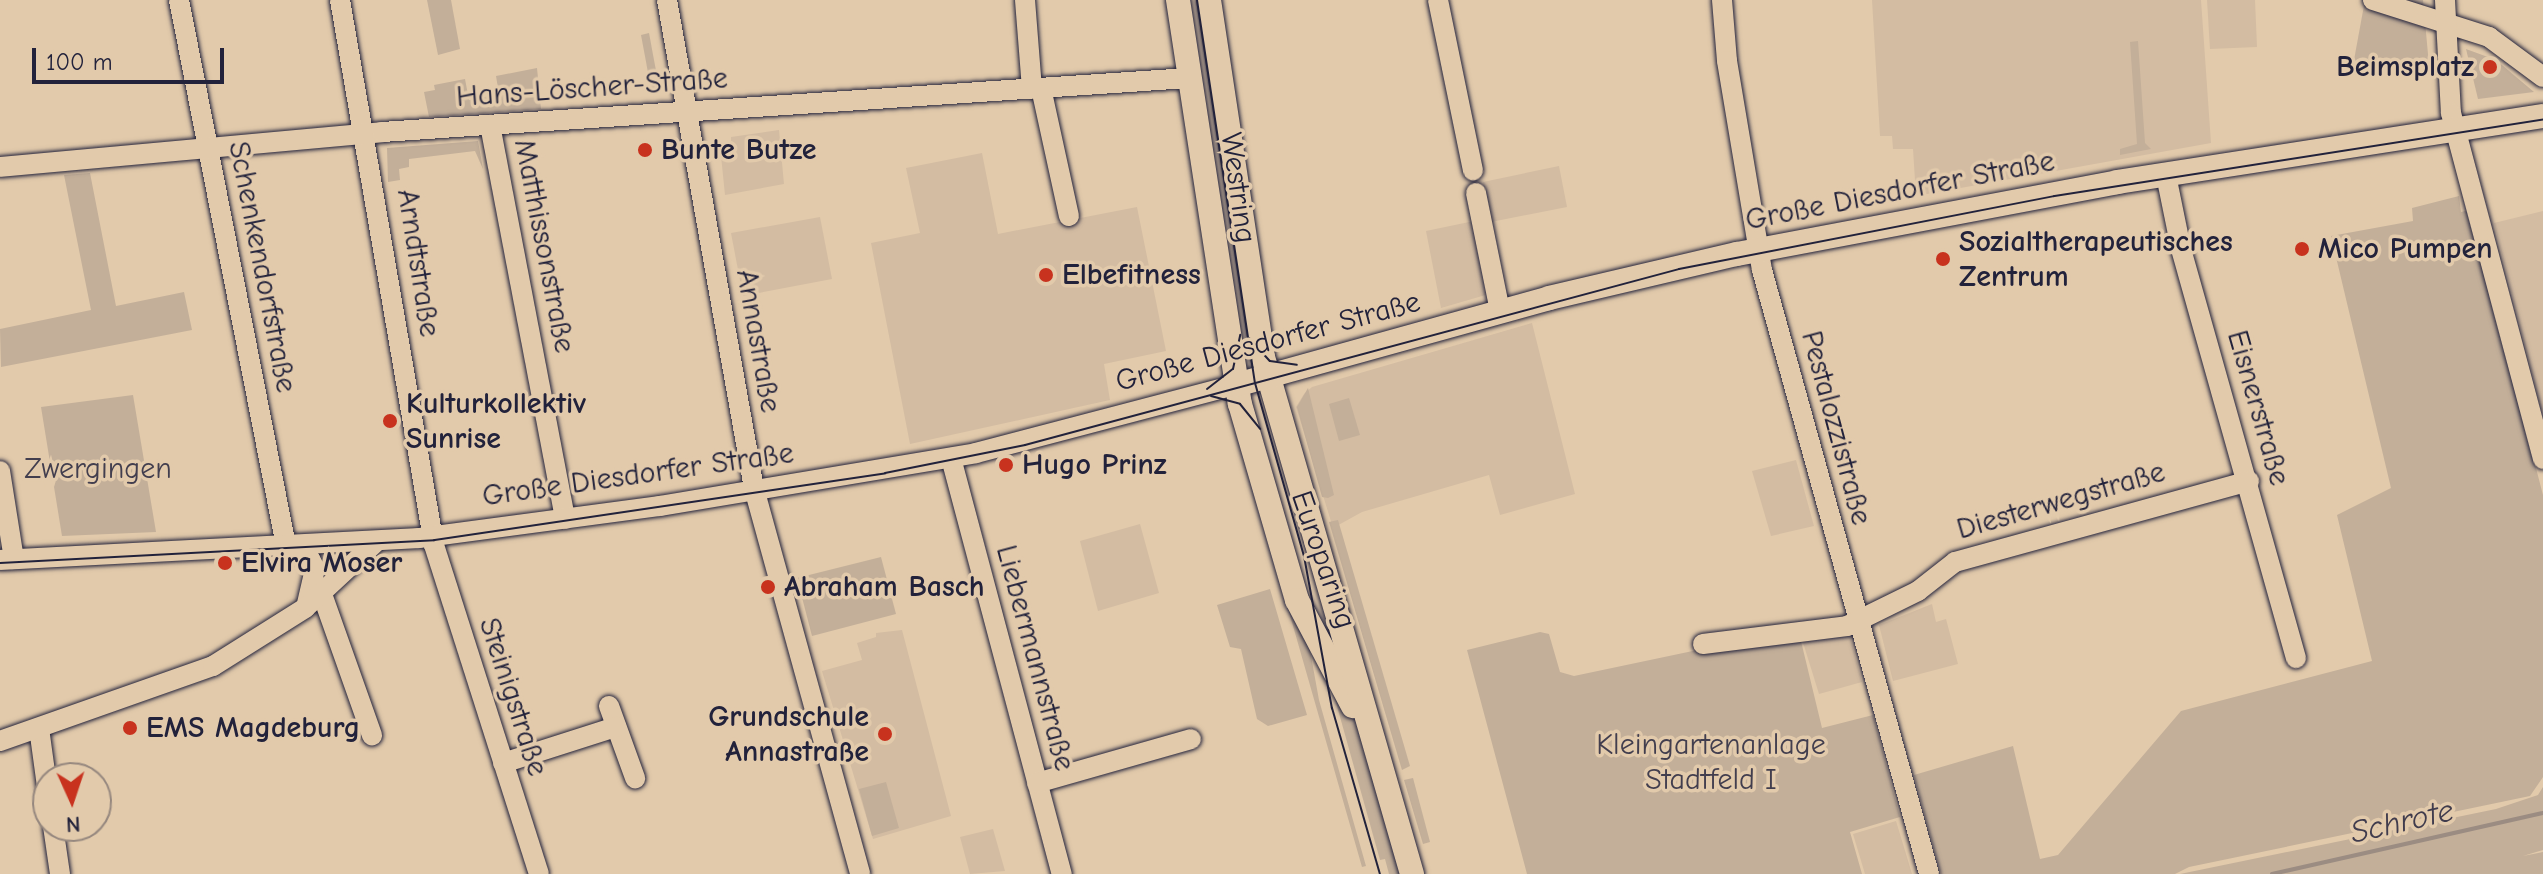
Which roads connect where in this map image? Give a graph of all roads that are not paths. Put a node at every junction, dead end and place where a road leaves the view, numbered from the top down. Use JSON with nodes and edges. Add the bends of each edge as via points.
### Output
{"nodes":[{"id":1,"x":179,"y":0,"type":"edge"},
{"id":2,"x":340,"y":0,"type":"edge"},
{"id":3,"x":667,"y":0,"type":"edge"},
{"id":4,"x":1025,"y":0,"type":"edge"},
{"id":5,"x":1178,"y":0,"type":"edge"},
{"id":6,"x":1209,"y":0,"type":"edge"},
{"id":7,"x":1438,"y":0,"type":"edge"},
{"id":8,"x":1722,"y":0,"type":"edge"},
{"id":9,"x":2373,"y":0,"type":"edge"},
{"id":10,"x":2445,"y":0,"type":"edge"},
{"id":11,"x":2447,"y":22,"type":"junction"},
{"id":12,"x":2543,"y":77,"type":"edge"},
{"id":13,"x":1189,"y":78,"type":"junction"},
{"id":14,"x":1036,"y":88,"type":"junction"},
{"id":15,"x":687,"y":113,"type":"junction"},
{"id":16,"x":2543,"y":116,"type":"edge"},
{"id":17,"x":490,"y":125,"type":"junction"},
{"id":18,"x":2457,"y":129,"type":"junction"},
{"id":19,"x":366,"y":133,"type":"junction"},
{"id":20,"x":208,"y":149,"type":"junction"},
{"id":21,"x":0,"y":167,"type":"edge"},
{"id":22,"x":1473,"y":170,"type":"dead end"},
{"id":23,"x":2166,"y":175,"type":"junction"},
{"id":24,"x":1476,"y":193,"type":"dead end"},
{"id":25,"x":1069,"y":216,"type":"dead end"},
{"id":26,"x":1759,"y":250,"type":"junction"},
{"id":27,"x":1500,"y":311,"type":"junction"},
{"id":28,"x":1269,"y":376,"type":"junction"},
{"id":29,"x":1236,"y":385,"type":"junction"},
{"id":30,"x":951,"y":458,"type":"junction"},
{"id":31,"x":2543,"y":459,"type":"edge"},
{"id":32,"x":0,"y":471,"type":"edge"},
{"id":33,"x":2249,"y":481,"type":"junction"},
{"id":34,"x":755,"y":492,"type":"junction"},
{"id":35,"x":565,"y":519,"type":"junction"},
{"id":36,"x":432,"y":537,"type":"junction"},
{"id":37,"x":377,"y":541,"type":"junction"},
{"id":38,"x":286,"y":546,"type":"junction"},
{"id":39,"x":7,"y":559,"type":"edge"},
{"id":40,"x":322,"y":594,"type":"junction"},
{"id":41,"x":305,"y":608,"type":"junction"},
{"id":42,"x":1857,"y":622,"type":"junction"},
{"id":43,"x":1703,"y":644,"type":"dead end"},
{"id":44,"x":2296,"y":658,"type":"dead end"},
{"id":45,"x":609,"y":706,"type":"dead end"},
{"id":46,"x":616,"y":727,"type":"junction"},
{"id":47,"x":39,"y":728,"type":"junction"},
{"id":48,"x":372,"y":735,"type":"dead end"},
{"id":49,"x":1191,"y":739,"type":"dead end"},
{"id":50,"x":0,"y":741,"type":"edge"},
{"id":51,"x":1375,"y":747,"type":"junction"},
{"id":52,"x":44,"y":762,"type":"edge"},
{"id":53,"x":503,"y":763,"type":"junction"},
{"id":54,"x":635,"y":778,"type":"dead end"},
{"id":55,"x":1037,"y":783,"type":"junction"},
{"id":56,"x":55,"y":842,"type":"edge"},
{"id":57,"x":60,"y":874,"type":"edge"},
{"id":58,"x":539,"y":874,"type":"edge"},
{"id":59,"x":860,"y":874,"type":"edge"},
{"id":60,"x":1062,"y":874,"type":"edge"},
{"id":61,"x":1412,"y":874,"type":"edge"},
{"id":62,"x":1929,"y":874,"type":"edge"}],
"edges":[{"from":1,"to":20,"type":"street","name":"Schenkendorfstraße"},
{"from":2,"to":19,"type":"street","name":"Arndtstraße"},
{"from":3,"to":15,"type":"street","name":"Annastraße"},
{"from":4,"to":14,"type":"street"},
{"from":5,"to":13,"type":"main road","name":"Westring"},
{"from":6,"to":28,"type":"main road","name":"Westring"},
{"from":7,"to":22,"type":"street"},
{"from":8,"to":26,"type":"street","name":"Pestalozzistraße"},
{"from":9,"to":11,"type":"street"},
{"from":10,"to":11,"type":"street"},
{"from":11,"to":12,"type":"street","via":[[2505,47]]},
{"from":11,"to":18,"type":"street","via":[[2450,103]]},
{"from":13,"to":14,"type":"street","name":"Hans-Löscher-Straße"},
{"from":13,"to":29,"type":"main road","name":"Westring"},
{"from":14,"to":15,"type":"street","name":"Hans-Löscher-Straße"},
{"from":14,"to":25,"type":"street"},
{"from":15,"to":17,"type":"street","name":"Hans-Löscher-Straße"},
{"from":15,"to":34,"type":"street","name":"Annastraße"},
{"from":16,"to":18,"type":"main road","name":"Große Diesdorfer Straße"},
{"from":17,"to":19,"type":"street","name":"Hans-Löscher-Straße"},
{"from":17,"to":35,"type":"street","name":"Matthissonstraße"},
{"from":18,"to":23,"type":"main road","name":"Große Diesdorfer Straße"},
{"from":18,"to":31,"type":"street"},
{"from":19,"to":20,"type":"street","name":"Hans-Löscher-Straße"},
{"from":19,"to":36,"type":"street","name":"Arndtstraße"},
{"from":20,"to":21,"type":"street","name":"Hans-Löscher-Straße"},
{"from":20,"to":38,"type":"street","name":"Schenkendorfstraße"},
{"from":23,"to":26,"type":"main road","name":"Große Diesdorfer Straße"},
{"from":23,"to":33,"type":"street","name":"Eisnerstraße","via":[[2181,249]]},
{"from":24,"to":27,"type":"street"},
{"from":26,"to":27,"type":"main road","name":"Große Diesdorfer Straße"},
{"from":26,"to":42,"type":"street","name":"Pestalozzistraße"},
{"from":27,"to":28,"type":"main road","name":"Große Diesdorfer Straße"},
{"from":28,"to":29,"type":"main road","name":"Große Diesdorfer Straße"},
{"from":28,"to":51,"type":"main road","name":"Europaring"},
{"from":29,"to":30,"type":"street","name":"Große Diesdorfer Straße"},
{"from":29,"to":51,"type":"main road","name":"Europaring","via":[[1297,600]]},
{"from":30,"to":34,"type":"street","name":"Große Diesdorfer Straße"},
{"from":30,"to":55,"type":"street","name":"Liebermannstraße"},
{"from":32,"to":39,"type":"street"},
{"from":33,"to":42,"type":"street","name":"Diesterwegstraße","via":[[1955,562],[1918,591]]},
{"from":33,"to":44,"type":"street","name":"Eisnerstraße"},
{"from":34,"to":35,"type":"street","name":"Große Diesdorfer Straße"},
{"from":34,"to":59,"type":"street","name":"Annastraße"},
{"from":35,"to":36,"type":"street","name":"Große Diesdorfer Straße"},
{"from":36,"to":37,"type":"street","name":"Große Diesdorfer Straße"},
{"from":36,"to":53,"type":"street","name":"Steinigstraße"},
{"from":37,"to":38,"type":"street","name":"Große Diesdorfer Straße"},
{"from":37,"to":40,"type":"street","via":[[343,567]]},
{"from":38,"to":39,"type":"street","name":"Große Diesdorfer Straße"},
{"from":38,"to":41,"type":"street","via":[[310,559],[315,569],[313,593]]},
{"from":40,"to":41,"type":"street"},
{"from":40,"to":48,"type":"street"},
{"from":41,"to":47,"type":"street","via":[[213,666]]},
{"from":42,"to":43,"type":"street"},
{"from":42,"to":62,"type":"street","name":"Pestalozzistraße"},
{"from":45,"to":46,"type":"street"},
{"from":46,"to":53,"type":"street"},
{"from":46,"to":54,"type":"street"},
{"from":47,"to":50,"type":"street"},
{"from":47,"to":52,"type":"street"},
{"from":49,"to":55,"type":"street"},
{"from":51,"to":61,"type":"main road","name":"Europaring"},
{"from":53,"to":58,"type":"street","name":"Steinigstraße"},
{"from":55,"to":60,"type":"street","name":"Liebermannstraße"},
{"from":56,"to":57,"type":"street"}]}
